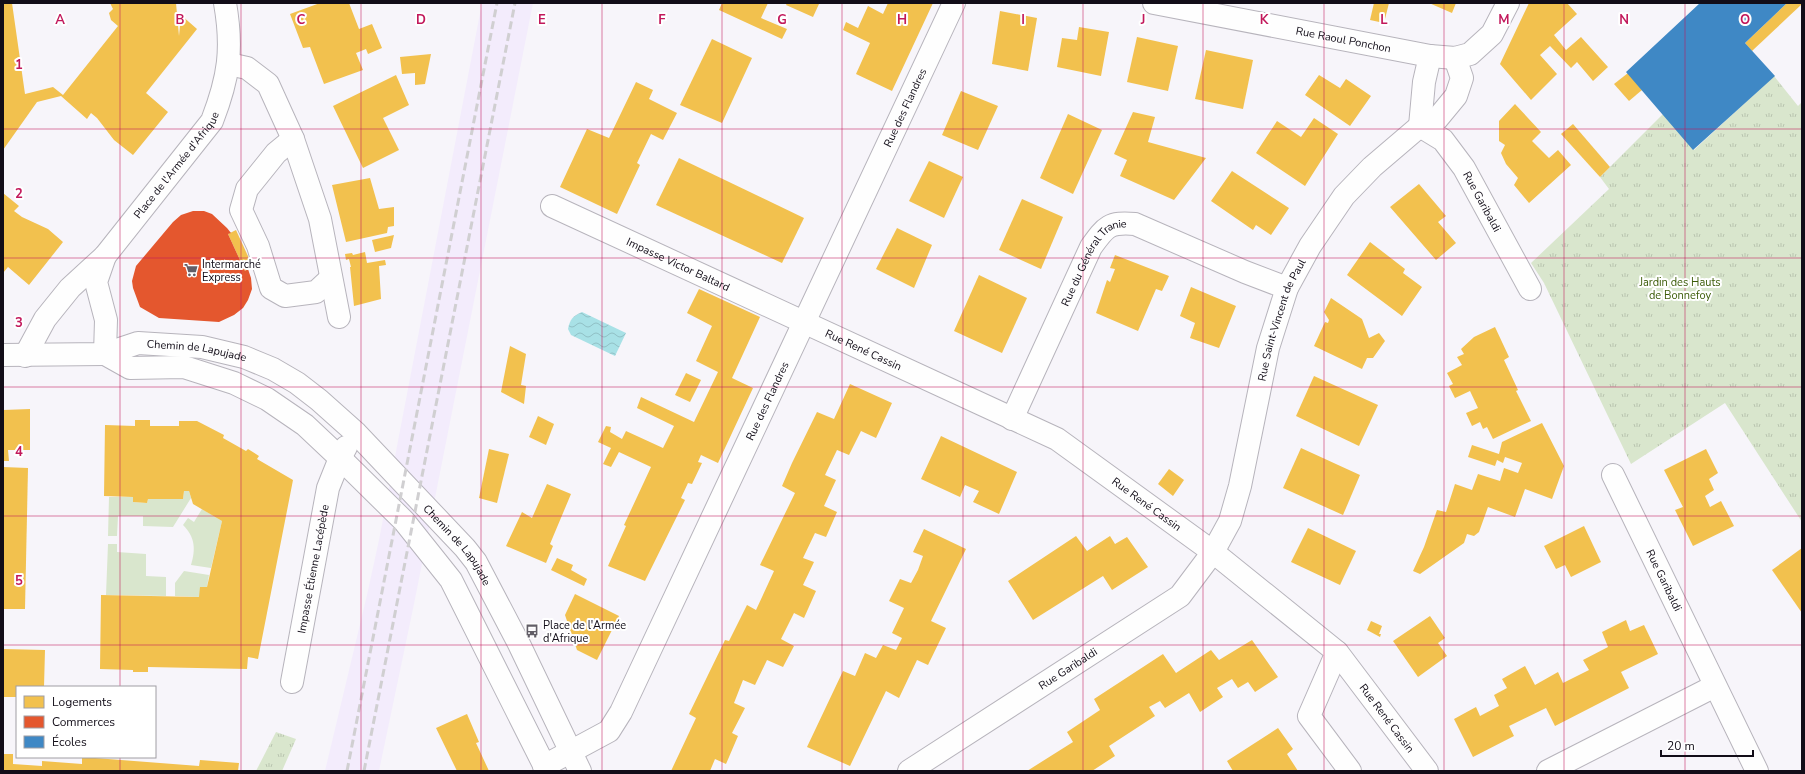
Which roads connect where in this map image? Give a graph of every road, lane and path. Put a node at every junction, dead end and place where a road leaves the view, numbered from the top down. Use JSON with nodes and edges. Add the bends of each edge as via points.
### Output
{"nodes":[{"id":1,"x":224,"y":3,"type":"edge"},
{"id":2,"x":954,"y":3,"type":"edge"},
{"id":3,"x":1154,"y":3,"type":"edge"},
{"id":4,"x":1508,"y":3,"type":"edge"},
{"id":5,"x":1430,"y":56,"type":"junction"},
{"id":6,"x":1456,"y":58,"type":"junction"},
{"id":7,"x":229,"y":64,"type":"junction"},
{"id":8,"x":1420,"y":126,"type":"junction"},
{"id":9,"x":293,"y":139,"type":"junction"},
{"id":10,"x":552,"y":206,"type":"dead end"},
{"id":11,"x":105,"y":256,"type":"junction"},
{"id":12,"x":331,"y":278,"type":"junction"},
{"id":13,"x":1287,"y":288,"type":"junction"},
{"id":14,"x":1530,"y":289,"type":"dead end"},
{"id":15,"x":339,"y":317,"type":"dead end"},
{"id":16,"x":804,"y":321,"type":"junction"},
{"id":17,"x":105,"y":354,"type":"junction"},
{"id":18,"x":3,"y":355,"type":"edge"},
{"id":19,"x":25,"y":356,"type":"junction"},
{"id":20,"x":1012,"y":419,"type":"junction"},
{"id":21,"x":356,"y":433,"type":"junction"},
{"id":22,"x":340,"y":458,"type":"junction"},
{"id":23,"x":1613,"y":475,"type":"dead end"},
{"id":24,"x":1213,"y":552,"type":"junction"},
{"id":25,"x":1337,"y":652,"type":"junction"},
{"id":26,"x":292,"y":682,"type":"dead end"},
{"id":27,"x":1715,"y":686,"type":"junction"},
{"id":28,"x":570,"y":752,"type":"junction"},
{"id":29,"x":545,"y":768,"type":"edge"},
{"id":30,"x":580,"y":771,"type":"edge"},
{"id":31,"x":909,"y":771,"type":"edge"},
{"id":32,"x":1350,"y":771,"type":"edge"},
{"id":33,"x":1426,"y":771,"type":"edge"},
{"id":34,"x":1548,"y":771,"type":"edge"},
{"id":35,"x":1757,"y":771,"type":"edge"}],
"edges":[{"from":1,"to":7,"type":"street","via":[[229,26]]},
{"from":2,"to":16,"type":"street","name":"Rue des Flandres"},
{"from":3,"to":5,"type":"street","name":"Rue Raoul Ponchon"},
{"from":4,"to":6,"type":"street","name":"Rue Raoul Ponchon","via":[[1492,34],[1470,54]]},
{"from":5,"to":6,"type":"street","name":"Rue Raoul Ponchon"},
{"from":5,"to":8,"type":"street","via":[[1424,82]]},
{"from":6,"to":8,"type":"street","name":"Rue Saint-Vincent de Paul","via":[[1462,78],[1456,96],[1437,120]]},
{"from":7,"to":9,"type":"street","via":[[247,68],[268,84]]},
{"from":7,"to":11,"type":"street","name":"Place de l'Armée d'Afrique","via":[[212,121]]},
{"from":8,"to":13,"type":"street","name":"Rue Saint-Vincent de Paul","via":[[1372,167],[1344,196],[1310,246]]},
{"from":8,"to":14,"type":"street","name":"Rue Garibaldi","via":[[1443,140],[1464,168]]},
{"from":9,"to":12,"type":"street","via":[[320,218]]},
{"from":9,"to":12,"type":"street","via":[[276,153],[247,190],[241,210],[258,246],[271,288],[285,296],[316,292]]},
{"from":10,"to":16,"type":"street","name":"Impasse Victor Baltard"},
{"from":11,"to":17,"type":"street","name":"Place de l'Armée d'Afrique","via":[[96,282],[106,320]]},
{"from":11,"to":19,"type":"street","name":"Place de l'Armée d'Afrique","via":[[70,288],[45,319]]},
{"from":12,"to":15,"type":"street"},
{"from":13,"to":20,"type":"street","name":"Rue du Général Tranie","via":[[1135,224],[1117,223],[1102,231],[1091,247]]},
{"from":13,"to":24,"type":"street","name":"Rue Saint-Vincent de Paul","via":[[1268,348],[1238,493],[1230,521]]},
{"from":16,"to":20,"type":"street","name":"Rue René Cassin"},
{"from":16,"to":28,"type":"street","name":"Rue des Flandres","via":[[621,712],[609,731]]},
{"from":17,"to":19,"type":"street"},
{"from":17,"to":21,"type":"street","name":"Chemin de Lapujade","via":[[138,343],[202,347],[244,357],[297,383]]},
{"from":17,"to":22,"type":"street","name":"Chemin de Lapujade","via":[[130,368],[184,368],[234,383],[267,399],[305,425]]},
{"from":18,"to":19,"type":"street"},
{"from":20,"to":24,"type":"street","name":"Rue René Cassin","via":[[1057,438]]},
{"from":21,"to":22,"type":"street","name":"Impasse Étienne Lacépède"},
{"from":21,"to":28,"type":"street","name":"Chemin de Lapujade","via":[[476,562],[519,644]]},
{"from":22,"to":26,"type":"street","name":"Impasse Étienne Lacépède","via":[[328,488]]},
{"from":22,"to":29,"type":"street","name":"Chemin de Lapujade","via":[[404,521],[451,580]]},
{"from":23,"to":27,"type":"street","name":"Rue Garibaldi"},
{"from":24,"to":25,"type":"street","name":"Rue René Cassin"},
{"from":24,"to":31,"type":"street","name":"Rue Garibaldi","via":[[1180,596]]},
{"from":25,"to":32,"type":"street","via":[[1309,716]]},
{"from":25,"to":33,"type":"street","name":"Rue René Cassin"},
{"from":27,"to":34,"type":"street"},
{"from":27,"to":35,"type":"street","name":"Rue Garibaldi"},
{"from":28,"to":29,"type":"street","name":"Rue des Flandres"},
{"from":28,"to":30,"type":"street","name":"Chemin de Lapujade"}]}
